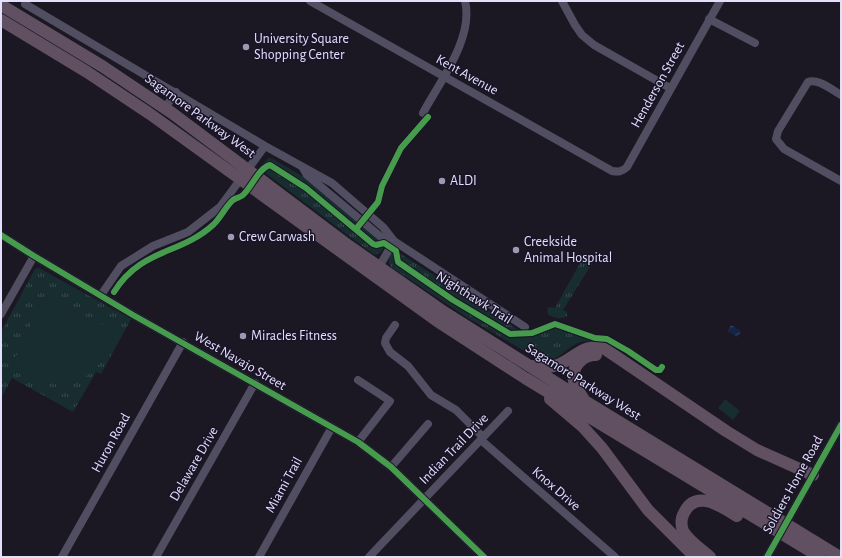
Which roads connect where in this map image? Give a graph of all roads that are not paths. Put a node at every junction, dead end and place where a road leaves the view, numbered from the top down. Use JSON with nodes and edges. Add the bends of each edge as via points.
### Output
{"nodes":[{"id":1,"x":310,"y":1,"type":"edge"},
{"id":2,"x":466,"y":1,"type":"edge"},
{"id":3,"x":562,"y":1,"type":"edge"},
{"id":4,"x":720,"y":1,"type":"edge"},
{"id":5,"x":26,"y":3,"type":"edge"},
{"id":6,"x":1,"y":5,"type":"edge"},
{"id":7,"x":18,"y":15,"type":"junction"},
{"id":8,"x":709,"y":19,"type":"junction"},
{"id":9,"x":1,"y":20,"type":"edge"},
{"id":10,"x":755,"y":43,"type":"dead end"},
{"id":11,"x":443,"y":76,"type":"junction"},
{"id":12,"x":670,"y":88,"type":"junction"},
{"id":13,"x":176,"y":92,"type":"junction"},
{"id":14,"x":841,"y":95,"type":"edge"},
{"id":15,"x":165,"y":108,"type":"junction"},
{"id":16,"x":423,"y":113,"type":"dead end"},
{"id":17,"x":265,"y":146,"type":"junction"},
{"id":18,"x":248,"y":169,"type":"junction"},
{"id":19,"x":612,"y":171,"type":"joint"},
{"id":20,"x":240,"y":180,"type":"junction"},
{"id":21,"x":841,"y":181,"type":"edge"},
{"id":22,"x":1,"y":235,"type":"edge"},
{"id":23,"x":394,"y":241,"type":"junction"},
{"id":24,"x":34,"y":256,"type":"junction"},
{"id":25,"x":379,"y":267,"type":"junction"},
{"id":26,"x":100,"y":295,"type":"junction"},
{"id":27,"x":2,"y":310,"type":"edge"},
{"id":28,"x":395,"y":325,"type":"dead end"},
{"id":29,"x":525,"y":327,"type":"dead end"},
{"id":30,"x":183,"y":342,"type":"junction"},
{"id":31,"x":531,"y":366,"type":"junction"},
{"id":32,"x":525,"y":378,"type":"junction"},
{"id":33,"x":358,"y":380,"type":"dead end"},
{"id":34,"x":255,"y":383,"type":"junction"},
{"id":35,"x":585,"y":401,"type":"junction"},
{"id":36,"x":508,"y":411,"type":"dead end"},
{"id":37,"x":428,"y":424,"type":"dead end"},
{"id":38,"x":841,"y":425,"type":"edge"},
{"id":39,"x":332,"y":427,"type":"junction"},
{"id":40,"x":482,"y":438,"type":"junction"},
{"id":41,"x":358,"y":442,"type":"junction"},
{"id":42,"x":391,"y":467,"type":"junction"},
{"id":43,"x":808,"y":483,"type":"junction"},
{"id":44,"x":424,"y":499,"type":"junction"},
{"id":45,"x":788,"y":538,"type":"junction"},
{"id":46,"x":62,"y":557,"type":"edge"},
{"id":47,"x":156,"y":557,"type":"edge"},
{"id":48,"x":259,"y":557,"type":"edge"},
{"id":49,"x":369,"y":557,"type":"edge"},
{"id":50,"x":484,"y":557,"type":"edge"},
{"id":51,"x":615,"y":557,"type":"edge"},
{"id":52,"x":695,"y":557,"type":"edge"},
{"id":53,"x":710,"y":557,"type":"edge"},
{"id":54,"x":767,"y":557,"type":"edge"},
{"id":55,"x":820,"y":557,"type":"edge"},
{"id":56,"x":840,"y":557,"type":"edge"}],
"edges":[{"from":1,"to":11,"type":"street","name":"Kent Avenue"},
{"from":2,"to":11,"type":"street","via":[[466,29],[460,46]]},
{"from":3,"to":12,"type":"street","via":[[582,35],[594,45]]},
{"from":4,"to":8,"type":"street","name":"Henderson Street"},
{"from":5,"to":7,"type":"street"},
{"from":5,"to":13,"type":"street"},
{"from":6,"to":7,"type":"highway","name":"Sagamore Parkway West"},
{"from":7,"to":15,"type":"highway","name":"Sagamore Parkway West"},
{"from":8,"to":10,"type":"street"},
{"from":8,"to":12,"type":"street","name":"Henderson Street"},
{"from":9,"to":20,"type":"highway","name":"Sagamore Parkway West","via":[[112,88]]},
{"from":11,"to":16,"type":"street"},
{"from":11,"to":19,"type":"street","name":"Kent Avenue"},
{"from":12,"to":19,"type":"street","name":"Henderson Street","via":[[627,167],[623,171]]},
{"from":13,"to":15,"type":"street"},
{"from":13,"to":17,"type":"street"},
{"from":14,"to":21,"type":"street","via":[[821,84],[808,82],[776,136],[784,148]]},
{"from":15,"to":18,"type":"highway","name":"Sagamore Parkway West"},
{"from":17,"to":18,"type":"street"},
{"from":17,"to":23,"type":"street","via":[[303,168],[307,175],[372,230],[381,237]]},
{"from":18,"to":20,"type":"street"},
{"from":18,"to":25,"type":"highway","name":"Sagamore Parkway West"},
{"from":20,"to":26,"type":"street","via":[[220,207],[188,232],[148,249],[121,266]]},
{"from":20,"to":32,"type":"highway","name":"Sagamore Parkway West","via":[[437,321]]},
{"from":22,"to":24,"type":"street","name":"West Navajo Street"},
{"from":23,"to":25,"type":"street"},
{"from":23,"to":29,"type":"street"},
{"from":24,"to":26,"type":"street","name":"West Navajo Street"},
{"from":24,"to":27,"type":"street"},
{"from":25,"to":31,"type":"highway","name":"Sagamore Parkway West","via":[[441,310]]},
{"from":26,"to":30,"type":"street","name":"West Navajo Street"},
{"from":28,"to":40,"type":"street","name":"Knox Drive","via":[[385,342],[390,352],[408,366],[431,394],[456,410]]},
{"from":30,"to":34,"type":"street","name":"West Navajo Street"},
{"from":30,"to":46,"type":"street","name":"Huron Road"},
{"from":31,"to":35,"type":"highway","name":"Sagamore Parkway West"},
{"from":31,"to":43,"type":"highway","via":[[549,367],[560,364],[591,347],[605,349]]},
{"from":32,"to":45,"type":"highway","name":"Sagamore Parkway West"},
{"from":32,"to":52,"type":"highway","via":[[583,427],[602,448],[648,510]]},
{"from":33,"to":41,"type":"street","via":[[390,401]]},
{"from":34,"to":39,"type":"street","name":"West Navajo Street"},
{"from":34,"to":47,"type":"street","name":"Delaware Drive"},
{"from":35,"to":43,"type":"highway","via":[[574,382],[576,366],[583,358],[599,355],[610,359],[737,446]]},
{"from":35,"to":56,"type":"highway","name":"Sagamore Parkway West"},
{"from":36,"to":40,"type":"street","name":"Indian Trail Drive"},
{"from":37,"to":42,"type":"street"},
{"from":38,"to":43,"type":"street","name":"Soldiers Home Road"},
{"from":39,"to":41,"type":"street","name":"West Navajo Street"},
{"from":39,"to":48,"type":"street","name":"Miami Trail"},
{"from":40,"to":44,"type":"street","name":"Indian Trail Drive"},
{"from":40,"to":51,"type":"street","name":"Knox Drive"},
{"from":41,"to":42,"type":"street","name":"West Navajo Street"},
{"from":42,"to":44,"type":"street","name":"West Navajo Street"},
{"from":43,"to":54,"type":"street","name":"Soldiers Home Road"},
{"from":44,"to":49,"type":"street","name":"Indian Trail Drive"},
{"from":44,"to":50,"type":"street","name":"West Navajo Street"},
{"from":45,"to":53,"type":"highway","via":[[746,521],[711,501],[696,502],[686,509],[681,523],[688,537]]},
{"from":45,"to":55,"type":"highway","name":"Sagamore Parkway West"}]}
